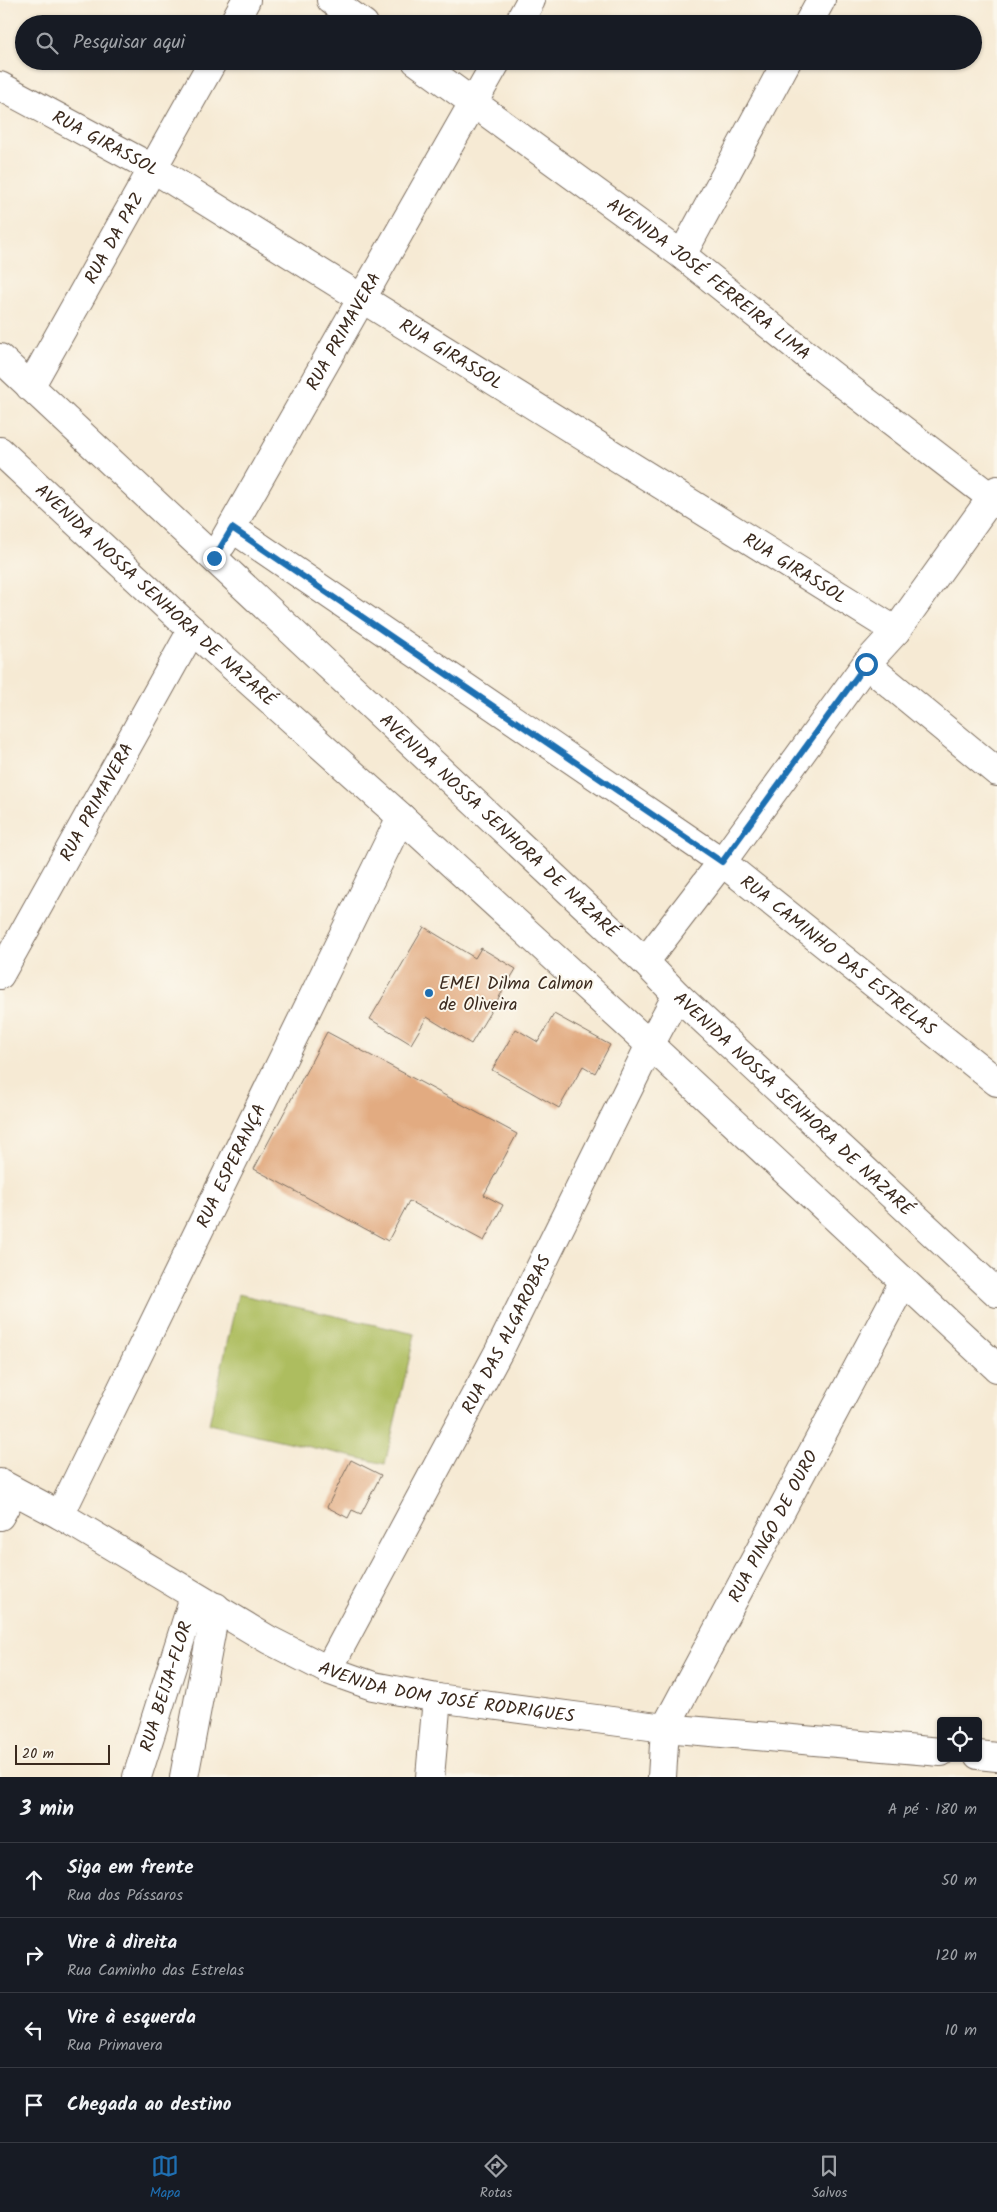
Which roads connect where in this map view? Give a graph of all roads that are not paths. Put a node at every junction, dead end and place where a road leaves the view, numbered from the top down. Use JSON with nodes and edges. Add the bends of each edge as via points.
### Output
{"nodes":[{"id":1,"x":246,"y":0,"type":"edge"},
{"id":2,"x":332,"y":0,"type":"edge"},
{"id":3,"x":531,"y":0,"type":"edge"},
{"id":4,"x":821,"y":0,"type":"edge"},
{"id":5,"x":238,"y":15,"type":"edge"},
{"id":6,"x":352,"y":15,"type":"edge"},
{"id":7,"x":523,"y":15,"type":"edge"},
{"id":8,"x":813,"y":15,"type":"edge"},
{"id":9,"x":208,"y":70,"type":"edge"},
{"id":10,"x":428,"y":70,"type":"edge"},
{"id":11,"x":493,"y":70,"type":"edge"},
{"id":12,"x":782,"y":70,"type":"edge"},
{"id":13,"x":0,"y":86,"type":"edge"},
{"id":14,"x":474,"y":104,"type":"junction"},
{"id":15,"x":154,"y":169,"type":"junction"},
{"id":16,"x":682,"y":255,"type":"junction"},
{"id":17,"x":361,"y":299,"type":"junction"},
{"id":18,"x":0,"y":358,"type":"edge"},
{"id":19,"x":30,"y":387,"type":"junction"},
{"id":20,"x":0,"y":451,"type":"edge"},
{"id":21,"x":995,"y":496,"type":"edge"},
{"id":22,"x":232,"y":528,"type":"junction"},
{"id":23,"x":214,"y":558,"type":"junction"},
{"id":24,"x":192,"y":630,"type":"junction"},
{"id":25,"x":896,"y":631,"type":"junction"},
{"id":26,"x":866,"y":664,"type":"junction"},
{"id":27,"x":997,"y":772,"type":"edge"},
{"id":28,"x":401,"y":817,"type":"junction"},
{"id":29,"x":722,"y":862,"type":"junction"},
{"id":30,"x":645,"y":962,"type":"junction"},
{"id":31,"x":0,"y":975,"type":"edge"},
{"id":32,"x":677,"y":995,"type":"junction"},
{"id":33,"x":650,"y":1045,"type":"junction"},
{"id":34,"x":997,"y":1082,"type":"edge"},
{"id":35,"x":904,"y":1281,"type":"junction"},
{"id":36,"x":997,"y":1293,"type":"edge"},
{"id":37,"x":997,"y":1368,"type":"edge"},
{"id":38,"x":7,"y":1487,"type":"edge"},
{"id":39,"x":60,"y":1515,"type":"junction"},
{"id":40,"x":0,"y":1516,"type":"edge"},
{"id":41,"x":205,"y":1602,"type":"junction"},
{"id":42,"x":328,"y":1670,"type":"junction"},
{"id":43,"x":436,"y":1698,"type":"junction"},
{"id":44,"x":665,"y":1728,"type":"junction"},
{"id":45,"x":937,"y":1752,"type":"edge"},
{"id":46,"x":982,"y":1755,"type":"edge"},
{"id":47,"x":997,"y":1757,"type":"edge"},
{"id":48,"x":137,"y":1777,"type":"edge"},
{"id":49,"x":184,"y":1777,"type":"edge"},
{"id":50,"x":430,"y":1777,"type":"edge"},
{"id":51,"x":662,"y":1777,"type":"edge"}],
"edges":[{"from":1,"to":5,"type":"street"},
{"from":2,"to":6,"type":"street"},
{"from":3,"to":7,"type":"street"},
{"from":4,"to":8,"type":"street"},
{"from":9,"to":15,"type":"street","name":"RUA DA PAZ"},
{"from":10,"to":14,"type":"street","name":"AVENIDA JOSÉ FERREIRA LIMA"},
{"from":11,"to":14,"type":"street","name":"RUA PRIMAVERA"},
{"from":12,"to":16,"type":"street"},
{"from":13,"to":15,"type":"street","name":"RUA GIRASSOL"},
{"from":14,"to":16,"type":"street","name":"AVENIDA JOSÉ FERREIRA LIMA"},
{"from":14,"to":17,"type":"street","name":"RUA PRIMAVERA"},
{"from":15,"to":17,"type":"street","name":"RUA GIRASSOL"},
{"from":15,"to":19,"type":"street","name":"RUA DA PAZ"},
{"from":16,"to":21,"type":"street","name":"AVENIDA JOSÉ FERREIRA LIMA","via":[[829,372]]},
{"from":17,"to":22,"type":"street","name":"RUA PRIMAVERA"},
{"from":17,"to":25,"type":"street","name":"RUA GIRASSOL"},
{"from":18,"to":19,"type":"street","name":"AVENIDA NOSSA SENHORA DE NAZARÉ"},
{"from":19,"to":23,"type":"street","name":"AVENIDA NOSSA SENHORA DE NAZARÉ"},
{"from":20,"to":24,"type":"street","name":"AVENIDA NOSSA SENHORA DE NAZARÉ"},
{"from":21,"to":25,"type":"street"},
{"from":22,"to":23,"type":"street","name":"RUA PRIMAVERA"},
{"from":22,"to":29,"type":"street","name":"RUA CAMINHO DAS ESTRELAS"},
{"from":23,"to":30,"type":"street","name":"AVENIDA NOSSA SENHORA DE NAZARÉ"},
{"from":24,"to":28,"type":"street","name":"AVENIDA NOSSA SENHORA DE NAZARÉ"},
{"from":24,"to":31,"type":"street","name":"RUA PRIMAVERA"},
{"from":25,"to":26,"type":"street"},
{"from":26,"to":27,"type":"street"},
{"from":26,"to":29,"type":"street"},
{"from":28,"to":33,"type":"street","name":"AVENIDA NOSSA SENHORA DE NAZARÉ"},
{"from":28,"to":39,"type":"street","name":"RUA ESPERANÇA"},
{"from":29,"to":30,"type":"street"},
{"from":29,"to":34,"type":"street","name":"RUA CAMINHO DAS ESTRELAS"},
{"from":30,"to":32,"type":"street","name":"AVENIDA NOSSA SENHORA DE NAZARÉ"},
{"from":32,"to":33,"type":"street","name":"RUA DAS ALGAROBAS"},
{"from":32,"to":36,"type":"street","name":"AVENIDA NOSSA SENHORA DE NAZARÉ"},
{"from":33,"to":35,"type":"street","name":"AVENIDA NOSSA SENHORA DE NAZARÉ"},
{"from":33,"to":42,"type":"street","name":"RUA DAS ALGAROBAS","via":[[499,1351]]},
{"from":35,"to":37,"type":"street","name":"AVENIDA NOSSA SENHORA DE NAZARÉ"},
{"from":35,"to":44,"type":"street","name":"RUA PINGO DE OURO"},
{"from":38,"to":39,"type":"street","name":"AVENIDA DOM JOSÉ RODRIGUES"},
{"from":38,"to":40,"type":"street"},
{"from":39,"to":41,"type":"street","name":"AVENIDA DOM JOSÉ RODRIGUES"},
{"from":41,"to":42,"type":"street","name":"AVENIDA DOM JOSÉ RODRIGUES"},
{"from":41,"to":48,"type":"street","name":"RUA BEIJA-FLOR"},
{"from":41,"to":49,"type":"street"},
{"from":42,"to":43,"type":"street","name":"AVENIDA DOM JOSÉ RODRIGUES","via":[[373,1686]]},
{"from":43,"to":44,"type":"street","name":"AVENIDA DOM JOSÉ RODRIGUES"},
{"from":43,"to":50,"type":"street"},
{"from":44,"to":45,"type":"street","name":"AVENIDA DOM JOSÉ RODRIGUES"},
{"from":44,"to":51,"type":"street","name":"RUA PINGO DE OURO"},
{"from":46,"to":47,"type":"street"}]}
